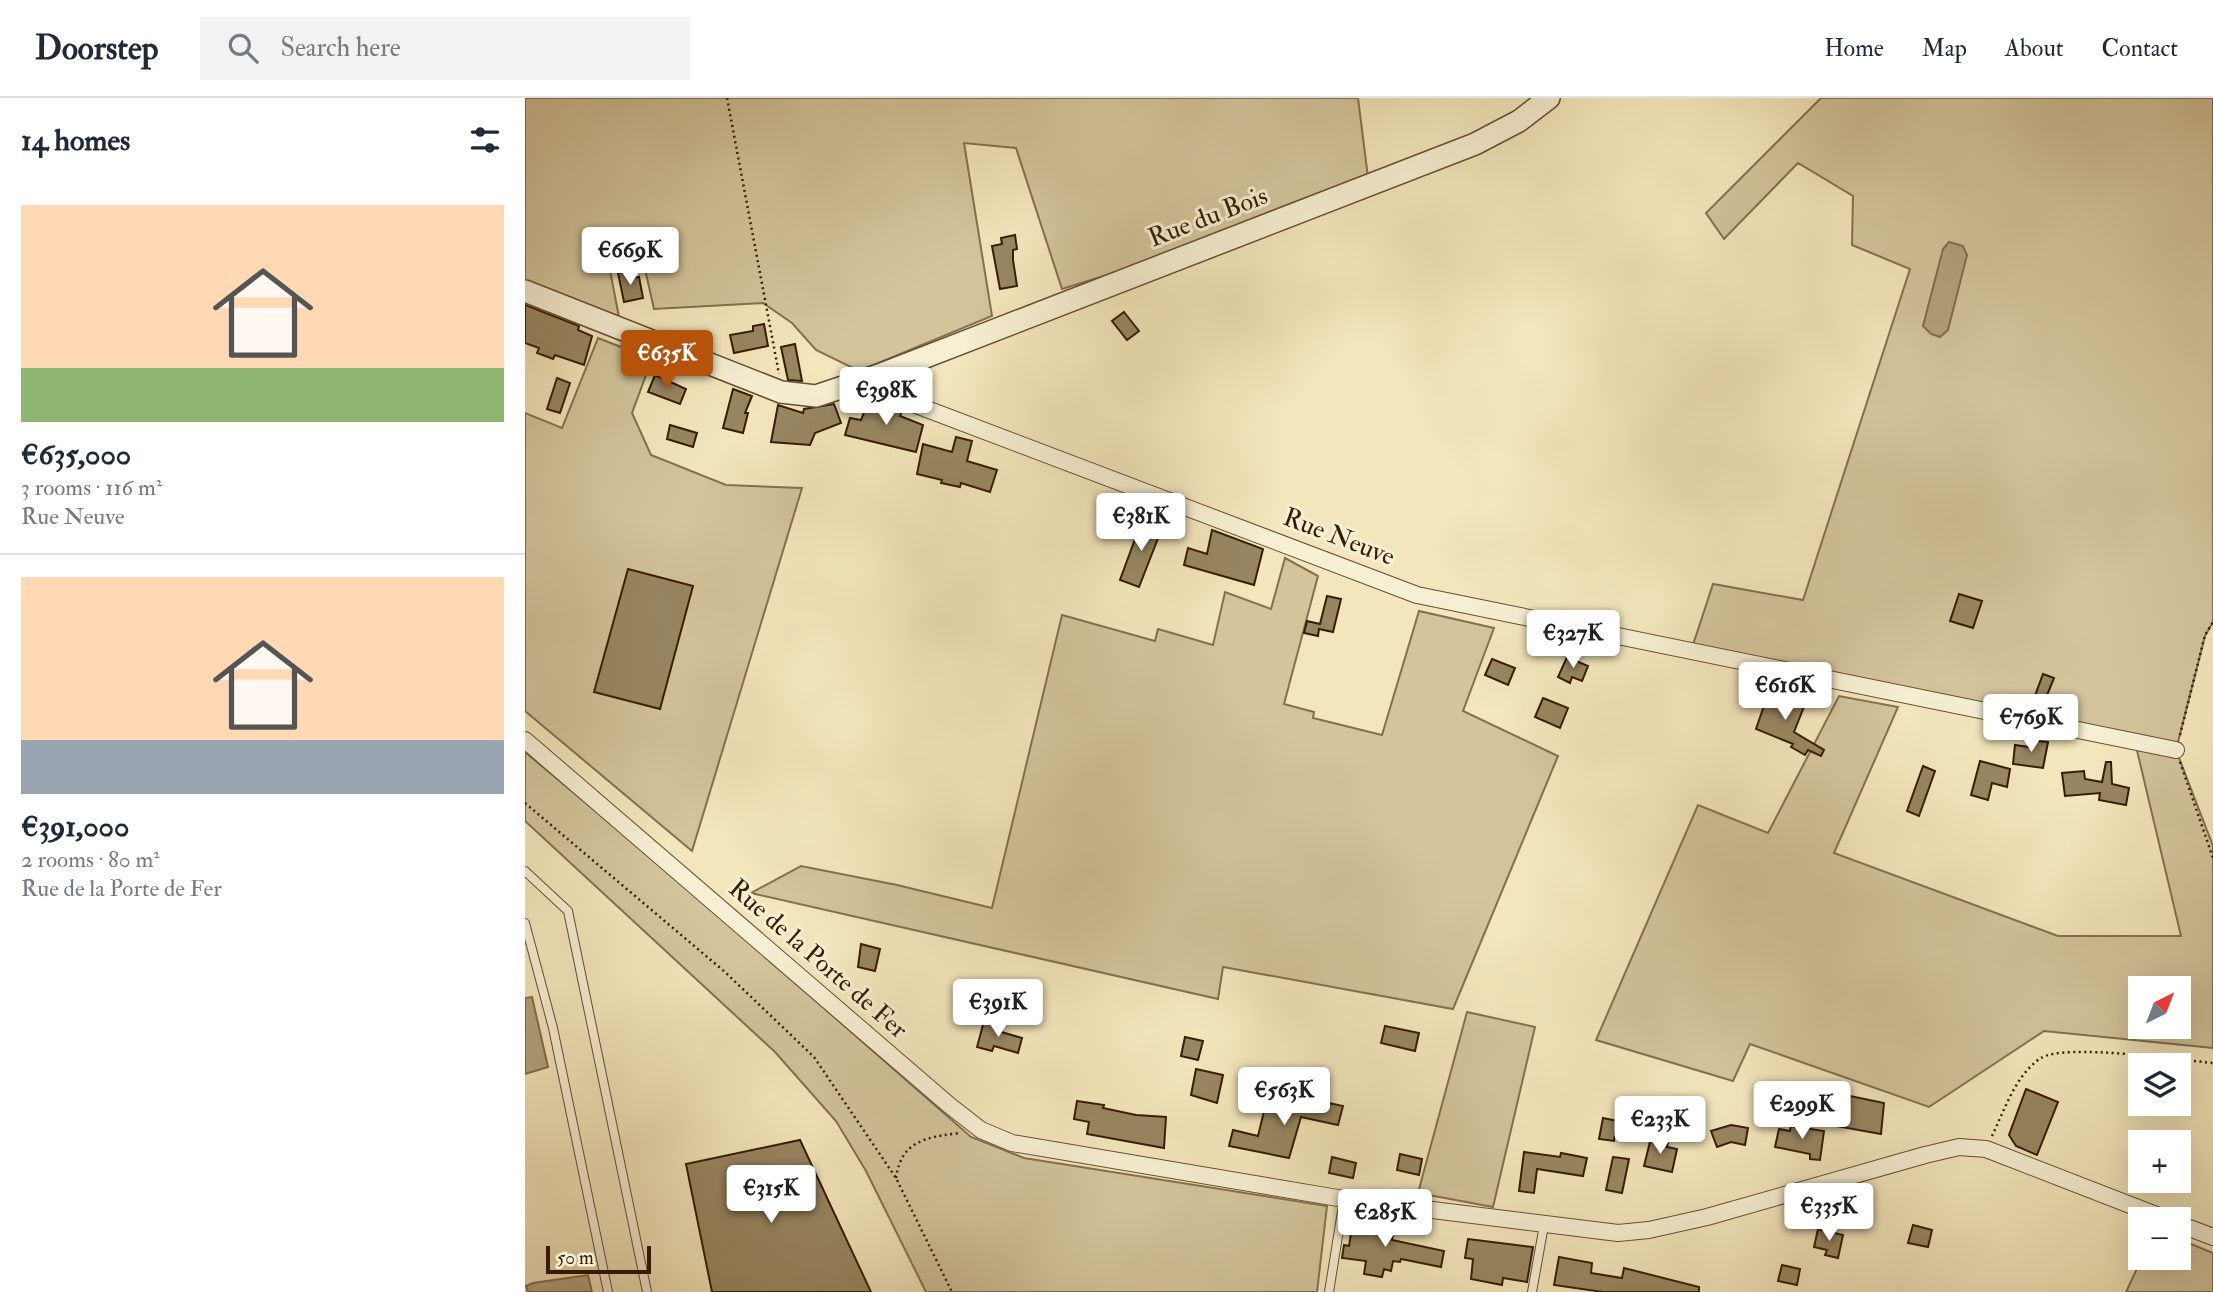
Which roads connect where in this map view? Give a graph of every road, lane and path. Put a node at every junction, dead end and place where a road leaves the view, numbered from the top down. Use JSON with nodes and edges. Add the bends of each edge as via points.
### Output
{"nodes":[{"id":1,"x":727,"y":98,"type":"edge"},
{"id":2,"x":1548,"y":98,"type":"edge"},
{"id":3,"x":525,"y":291,"type":"edge"},
{"id":4,"x":879,"y":374,"type":"junction"},
{"id":5,"x":781,"y":392,"type":"junction"},
{"id":6,"x":2213,"y":622,"type":"edge"},
{"id":7,"x":525,"y":740,"type":"edge"},
{"id":8,"x":2176,"y":750,"type":"junction"},
{"id":9,"x":525,"y":803,"type":"edge"},
{"id":10,"x":2213,"y":858,"type":"edge"},
{"id":11,"x":525,"y":870,"type":"edge"},
{"id":12,"x":525,"y":923,"type":"edge"},
{"id":13,"x":2213,"y":1063,"type":"edge"},
{"id":14,"x":981,"y":1130,"type":"junction"},
{"id":15,"x":1986,"y":1149,"type":"junction"},
{"id":16,"x":896,"y":1178,"type":"junction"},
{"id":17,"x":1343,"y":1199,"type":"junction"},
{"id":18,"x":2135,"y":1207,"type":"edge"},
{"id":19,"x":1544,"y":1225,"type":"junction"},
{"id":20,"x":2191,"y":1229,"type":"edge"},
{"id":21,"x":2213,"y":1237,"type":"edge"},
{"id":22,"x":608,"y":1292,"type":"edge"},
{"id":23,"x":647,"y":1292,"type":"edge"},
{"id":24,"x":952,"y":1292,"type":"edge"},
{"id":25,"x":1329,"y":1292,"type":"edge"},
{"id":26,"x":1531,"y":1292,"type":"edge"}],
"edges":[{"from":1,"to":5,"type":"path"},
{"from":2,"to":4,"type":"street","name":"Rue du Bois","via":[[1519,121],[1475,144]]},
{"from":3,"to":5,"type":"street"},
{"from":4,"to":5,"type":"street","via":[[816,396]]},
{"from":4,"to":8,"type":"street","name":"Rue Neuve","via":[[902,400],[1417,595]]},
{"from":6,"to":8,"type":"path","via":[[2205,635]]},
{"from":7,"to":14,"type":"street","name":"Rue de la Porte de Fer"},
{"from":8,"to":10,"type":"path"},
{"from":9,"to":16,"type":"path","via":[[725,972],[814,1057]]},
{"from":11,"to":23,"type":"lane","via":[[568,911]]},
{"from":12,"to":22,"type":"lane"},
{"from":13,"to":15,"type":"path","via":[[2068,1051],[2041,1058],[2017,1084]]},
{"from":14,"to":16,"type":"path","via":[[921,1140],[898,1162]]},
{"from":14,"to":17,"type":"street","name":"Rue de la Porte de Fer","via":[[1035,1149]]},
{"from":15,"to":18,"type":"street","name":"Rue de la Porte de Fer"},
{"from":15,"to":19,"type":"street","name":"Rue de la Porte de Fer","via":[[1949,1149],[1649,1230],[1605,1232]]},
{"from":16,"to":24,"type":"path"},
{"from":17,"to":19,"type":"street","name":"Rue de la Porte de Fer"},
{"from":17,"to":25,"type":"lane"},
{"from":19,"to":26,"type":"lane"},
{"from":20,"to":21,"type":"street"}]}
